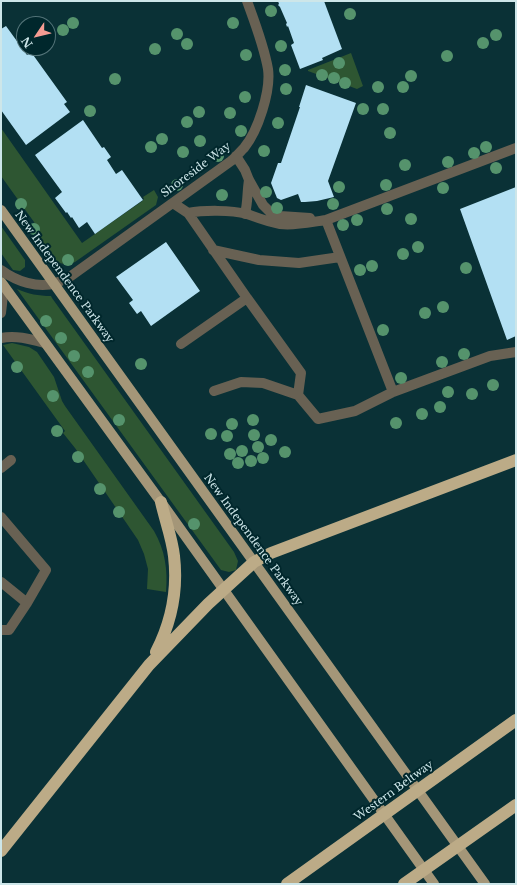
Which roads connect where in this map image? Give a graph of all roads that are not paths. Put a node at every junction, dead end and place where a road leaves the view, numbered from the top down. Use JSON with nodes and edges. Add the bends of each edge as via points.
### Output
{"nodes":[{"id":1,"x":247,"y":1,"type":"edge"},
{"id":2,"x":516,"y":148,"type":"edge"},
{"id":3,"x":236,"y":156,"type":"junction"},
{"id":4,"x":249,"y":180,"type":"junction"},
{"id":5,"x":173,"y":203,"type":"junction"},
{"id":6,"x":1,"y":210,"type":"edge"},
{"id":7,"x":188,"y":213,"type":"junction"},
{"id":8,"x":245,"y":214,"type":"junction"},
{"id":9,"x":326,"y":220,"type":"junction"},
{"id":10,"x":213,"y":250,"type":"junction"},
{"id":11,"x":340,"y":257,"type":"junction"},
{"id":12,"x":1,"y":270,"type":"edge"},
{"id":13,"x":2,"y":284,"type":"edge"},
{"id":14,"x":54,"y":284,"type":"junction"},
{"id":15,"x":247,"y":298,"type":"junction"},
{"id":16,"x":1,"y":313,"type":"edge"},
{"id":17,"x":1,"y":338,"type":"edge"},
{"id":18,"x":45,"y":343,"type":"junction"},
{"id":19,"x":181,"y":344,"type":"dead end"},
{"id":20,"x":516,"y":352,"type":"edge"},
{"id":21,"x":214,"y":391,"type":"dead end"},
{"id":22,"x":393,"y":392,"type":"junction"},
{"id":23,"x":298,"y":395,"type":"junction"},
{"id":24,"x":11,"y":460,"type":"dead end"},
{"id":25,"x":516,"y":460,"type":"edge"},
{"id":26,"x":1,"y":468,"type":"edge"},
{"id":27,"x":161,"y":502,"type":"junction"},
{"id":28,"x":1,"y":517,"type":"edge"},
{"id":29,"x":254,"y":562,"type":"junction"},
{"id":30,"x":1,"y":582,"type":"edge"},
{"id":31,"x":224,"y":590,"type":"junction"},
{"id":32,"x":27,"y":603,"type":"junction"},
{"id":33,"x":1,"y":630,"type":"edge"},
{"id":34,"x":149,"y":665,"type":"junction"},
{"id":35,"x":516,"y":720,"type":"edge"},
{"id":36,"x":516,"y":805,"type":"edge"},
{"id":37,"x":1,"y":851,"type":"edge"},
{"id":38,"x":483,"y":881,"type":"edge"},
{"id":39,"x":287,"y":884,"type":"edge"},
{"id":40,"x":404,"y":884,"type":"edge"},
{"id":41,"x":434,"y":884,"type":"edge"}],
"edges":[{"from":1,"to":3,"type":"street","name":"Shoreside Way","via":[[261,40],[268,70],[267,97],[258,124]]},
{"from":2,"to":9,"type":"street"},
{"from":3,"to":4,"type":"street"},
{"from":3,"to":5,"type":"street","name":"Shoreside Way"},
{"from":4,"to":8,"type":"street"},
{"from":4,"to":9,"type":"street","via":[[263,205],[270,212],[280,216]]},
{"from":5,"to":7,"type":"street"},
{"from":5,"to":14,"type":"street","name":"Shoreside Way","via":[[71,276]]},
{"from":6,"to":14,"type":"main road","name":"New Independence Parkway"},
{"from":7,"to":8,"type":"street","via":[[221,211]]},
{"from":7,"to":10,"type":"street"},
{"from":8,"to":9,"type":"street","via":[[264,221],[291,225]]},
{"from":9,"to":11,"type":"street"},
{"from":10,"to":11,"type":"street","via":[[259,260],[299,263]]},
{"from":10,"to":15,"type":"street"},
{"from":11,"to":22,"type":"street"},
{"from":12,"to":14,"type":"street","via":[[22,282],[37,285]]},
{"from":13,"to":16,"type":"street"},
{"from":13,"to":18,"type":"main road"},
{"from":14,"to":29,"type":"main road","name":"New Independence Parkway"},
{"from":15,"to":19,"type":"street"},
{"from":15,"to":23,"type":"street","via":[[301,373]]},
{"from":17,"to":18,"type":"street","via":[[23,337]]},
{"from":18,"to":27,"type":"main road"},
{"from":20,"to":22,"type":"street","via":[[490,356]]},
{"from":21,"to":23,"type":"street","via":[[241,382],[263,383]]},
{"from":22,"to":23,"type":"street","via":[[355,411],[318,418]]},
{"from":24,"to":26,"type":"street"},
{"from":25,"to":29,"type":"highway","via":[[270,553]]},
{"from":27,"to":31,"type":"main road"},
{"from":27,"to":34,"type":"highway","via":[[174,556],[175,584],[171,615]]},
{"from":28,"to":32,"type":"street","via":[[46,570]]},
{"from":29,"to":31,"type":"highway"},
{"from":29,"to":38,"type":"main road","name":"New Independence Parkway"},
{"from":30,"to":32,"type":"street"},
{"from":31,"to":34,"type":"highway"},
{"from":31,"to":41,"type":"main road"},
{"from":32,"to":33,"type":"street","via":[[9,630]]},
{"from":34,"to":37,"type":"highway"},
{"from":35,"to":39,"type":"highway","name":"Western Beltway"},
{"from":36,"to":40,"type":"highway"}]}
